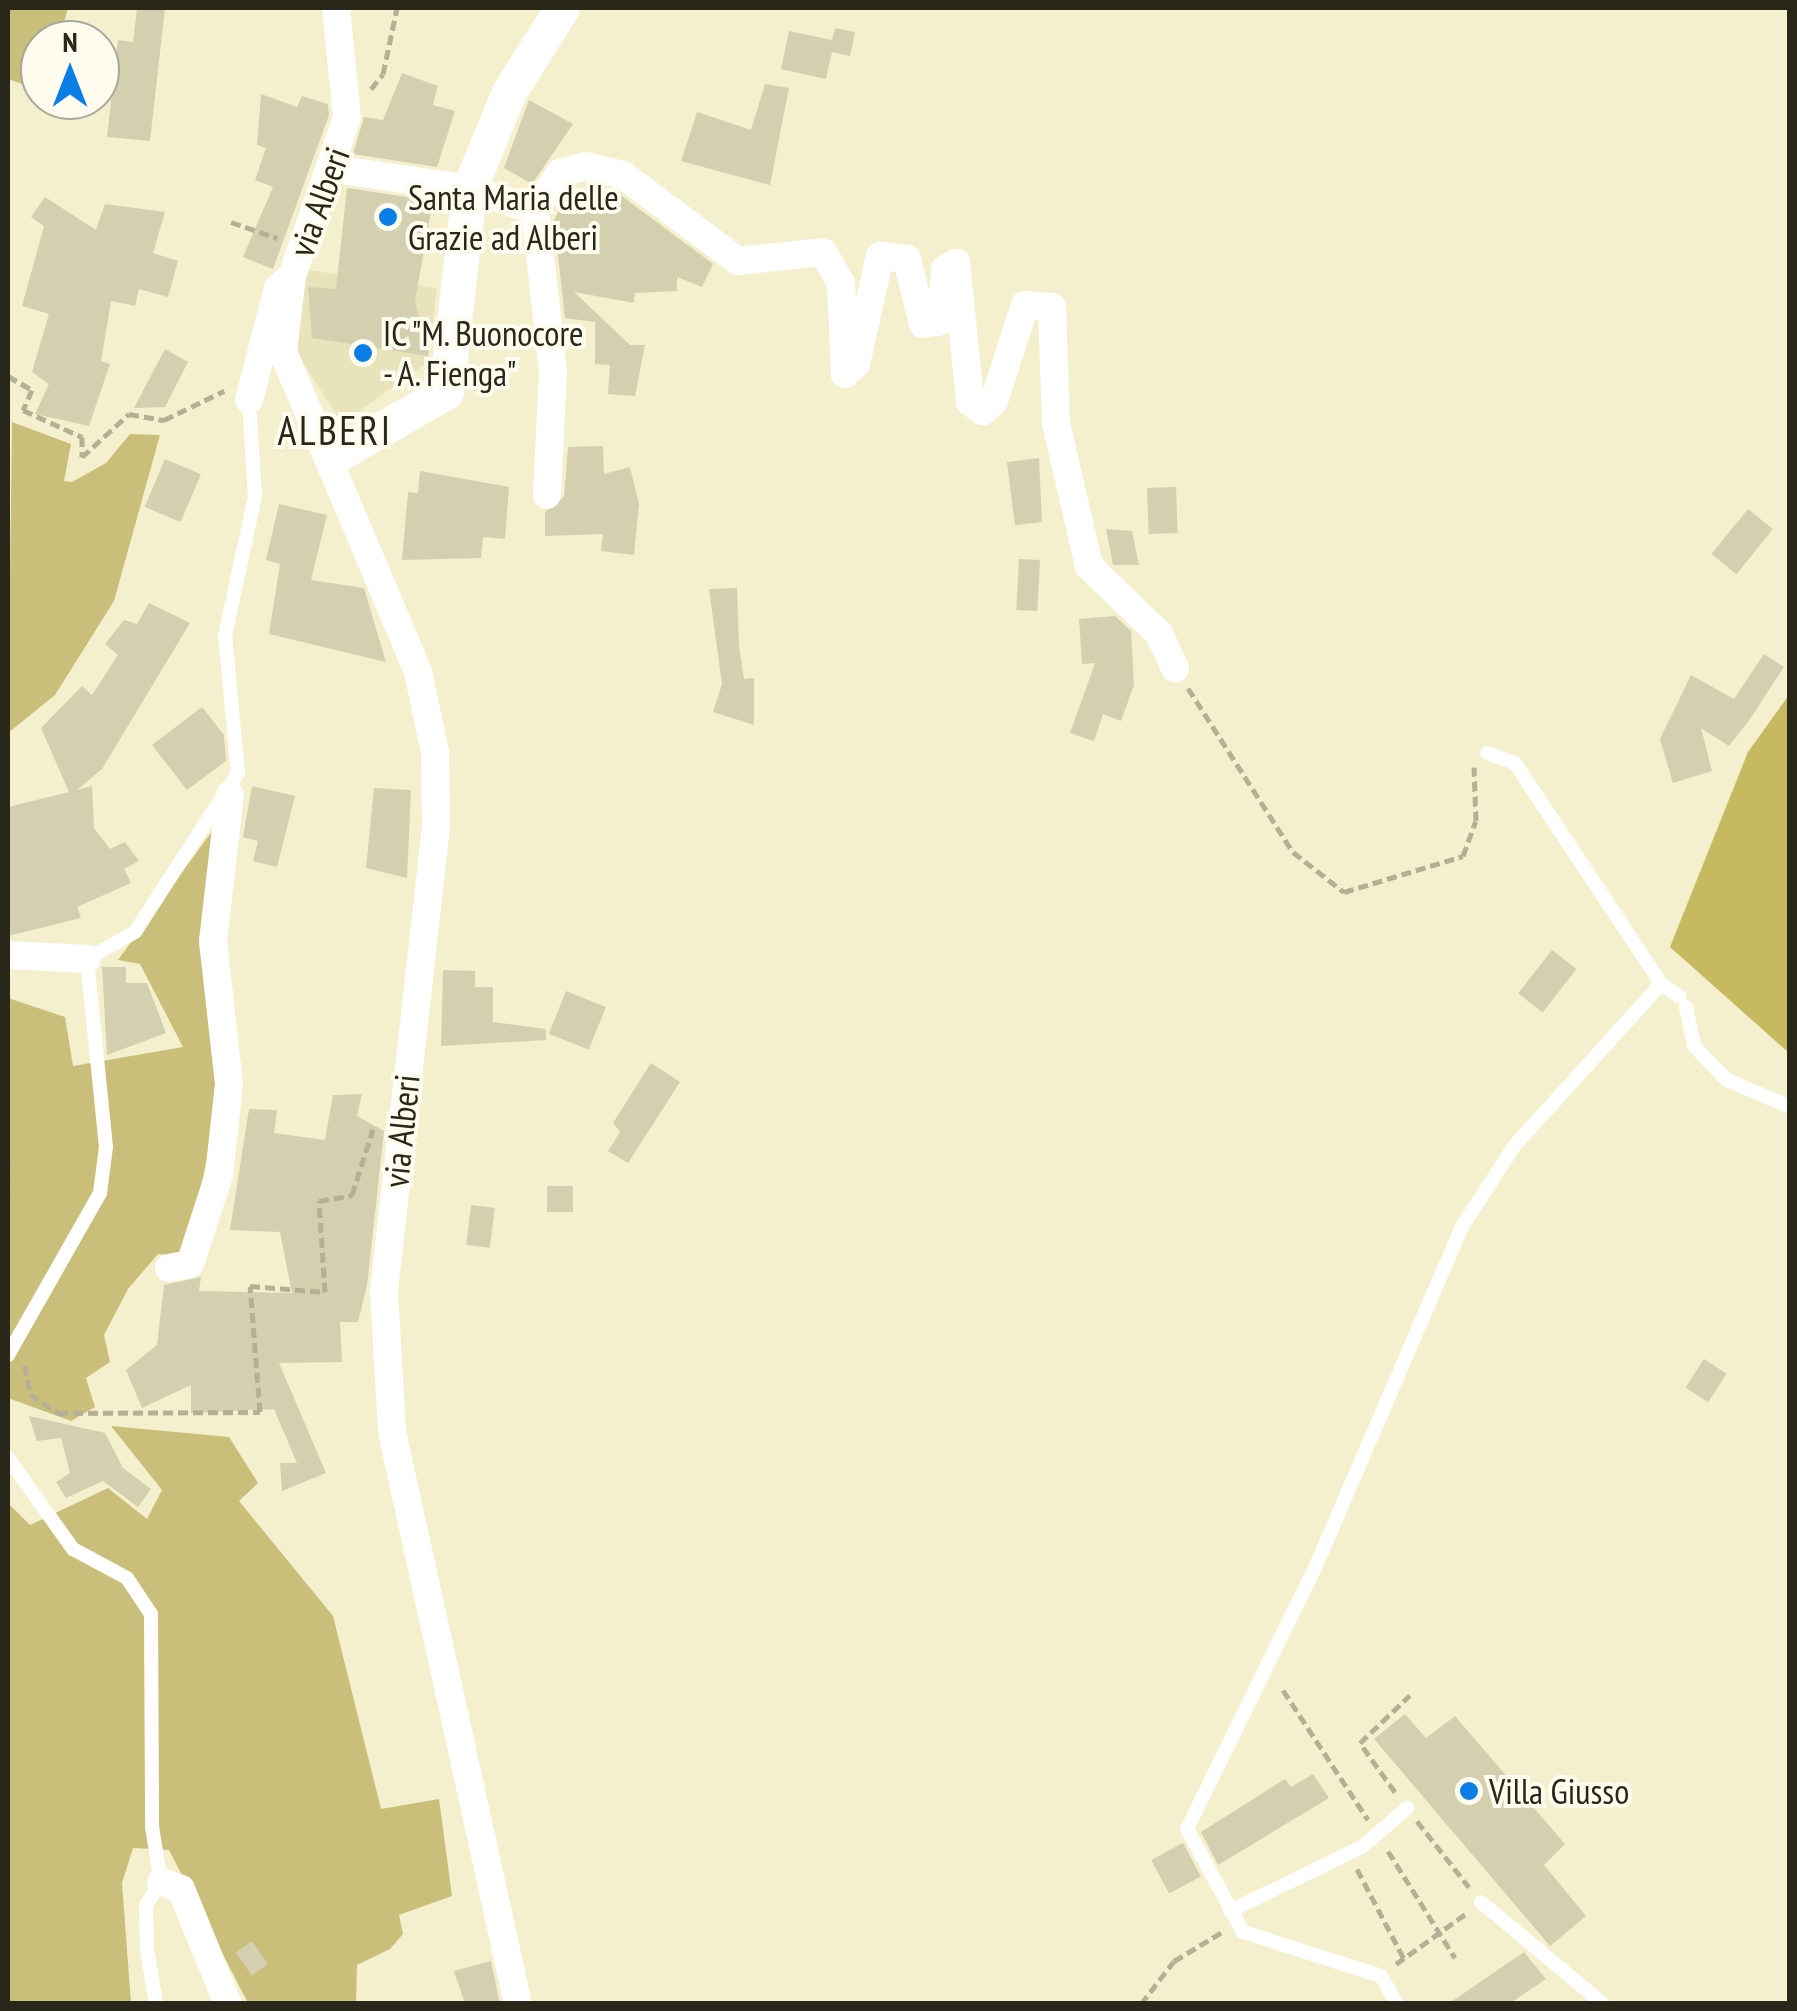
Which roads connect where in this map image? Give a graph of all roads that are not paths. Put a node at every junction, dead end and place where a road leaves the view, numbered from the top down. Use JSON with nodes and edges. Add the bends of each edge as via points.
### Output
{"nodes":[{"id":1,"x":336,"y":8,"type":"edge"},
{"id":2,"x":562,"y":8,"type":"edge"},
{"id":3,"x":335,"y":169,"type":"junction"},
{"id":4,"x":469,"y":189,"type":"junction"},
{"id":5,"x":535,"y":210,"type":"junction"},
{"id":6,"x":292,"y":276,"type":"junction"},
{"id":7,"x":250,"y":392,"type":"joint"},
{"id":8,"x":333,"y":456,"type":"junction"},
{"id":9,"x":547,"y":495,"type":"dead end"},
{"id":10,"x":1175,"y":669,"type":"road end"},
{"id":11,"x":1487,"y":753,"type":"road end"},
{"id":12,"x":230,"y":795,"type":"junction"},
{"id":13,"x":8,"y":954,"type":"edge"},
{"id":14,"x":87,"y":959,"type":"junction"},
{"id":15,"x":1661,"y":984,"type":"junction"},
{"id":16,"x":1790,"y":1108,"type":"edge"},
{"id":17,"x":169,"y":1268,"type":"dead end"},
{"id":18,"x":8,"y":1355,"type":"edge"},
{"id":19,"x":8,"y":1458,"type":"edge"},
{"id":20,"x":1406,"y":1808,"type":"dead end"},
{"id":21,"x":162,"y":1882,"type":"junction"},
{"id":22,"x":1481,"y":1902,"type":"dead end"},
{"id":23,"x":1234,"y":1917,"type":"junction"},
{"id":24,"x":156,"y":2004,"type":"edge"},
{"id":25,"x":228,"y":2004,"type":"edge"},
{"id":26,"x":518,"y":2004,"type":"edge"},
{"id":27,"x":1397,"y":2004,"type":"edge"},
{"id":28,"x":1603,"y":2004,"type":"edge"}],
"edges":[{"from":1,"to":3,"type":"street","name":"via Alberi","via":[[348,117]]},
{"from":2,"to":4,"type":"street","via":[[509,92]]},
{"from":3,"to":4,"type":"street"},
{"from":3,"to":6,"type":"street","name":"via Alberi"},
{"from":4,"to":5,"type":"street"},
{"from":4,"to":8,"type":"street","via":[[446,392]]},
{"from":5,"to":9,"type":"street","via":[[553,372]]},
{"from":5,"to":10,"type":"street","via":[[560,173],[586,166],[624,175],[738,262],[823,252],[843,293],[845,374],[856,364],[880,256],[907,259],[924,324],[940,321],[945,270],[956,263],[970,402],[982,411],[994,401],[1024,305],[1052,308],[1056,423],[1088,566],[1159,634]]},
{"from":6,"to":7,"type":"street","name":"via Alberi","via":[[278,288]]},
{"from":6,"to":8,"type":"street","name":"via Alberi","via":[[282,352]]},
{"from":7,"to":12,"type":"lane","name":"via Alberi","via":[[255,496],[225,636],[238,773]]},
{"from":8,"to":26,"type":"street","name":"via Alberi","via":[[418,672],[435,752],[436,827],[384,1292],[392,1432]]},
{"from":11,"to":15,"type":"lane","via":[[1514,763]]},
{"from":12,"to":14,"type":"lane","name":"via Alberi","via":[[135,932]]},
{"from":12,"to":17,"type":"street","via":[[212,941],[229,1084],[219,1175],[190,1264]]},
{"from":13,"to":14,"type":"street"},
{"from":14,"to":18,"type":"lane","via":[[106,1148],[100,1193]]},
{"from":15,"to":16,"type":"lane","via":[[1683,1002],[1694,1046],[1727,1080]]},
{"from":15,"to":23,"type":"lane","via":[[1515,1145],[1463,1225],[1316,1568],[1187,1830]]},
{"from":19,"to":21,"type":"lane","via":[[73,1549],[127,1578],[152,1614],[152,1827]]},
{"from":20,"to":23,"type":"lane","via":[[1348,1853]]},
{"from":21,"to":24,"type":"lane","via":[[146,1905]]},
{"from":21,"to":25,"type":"street","via":[[181,1890]]},
{"from":22,"to":28,"type":"lane"},
{"from":23,"to":27,"type":"lane","via":[[1243,1932],[1382,1976]]}]}
